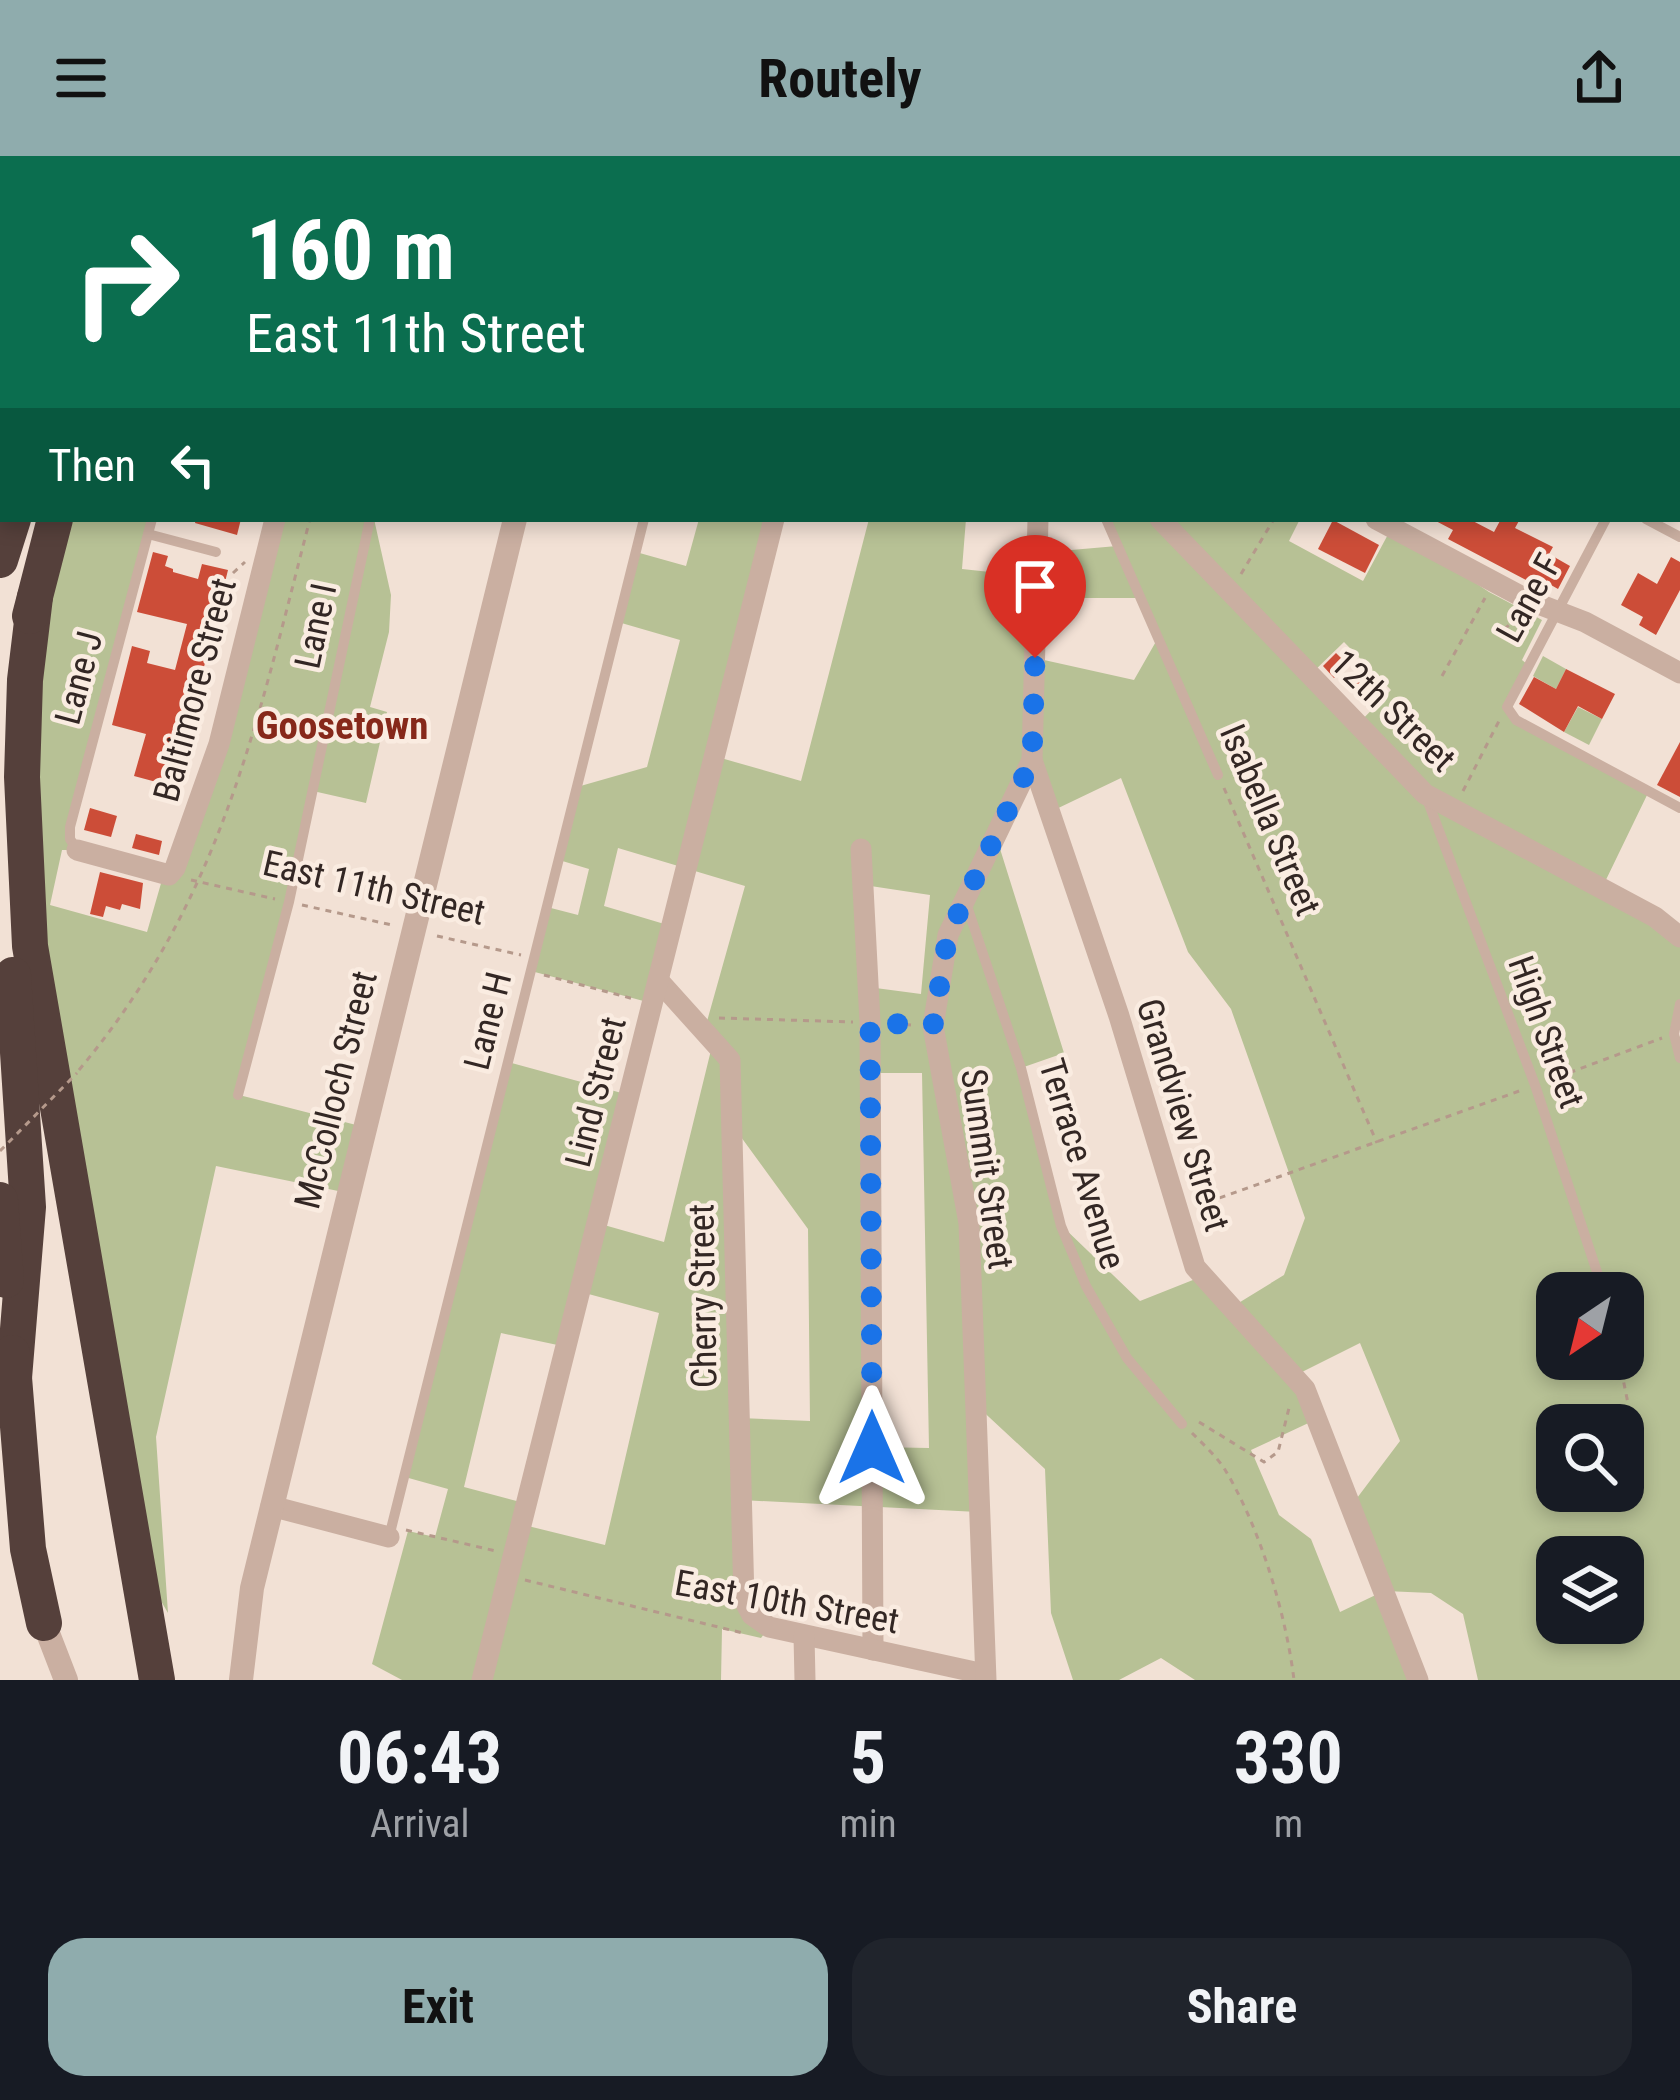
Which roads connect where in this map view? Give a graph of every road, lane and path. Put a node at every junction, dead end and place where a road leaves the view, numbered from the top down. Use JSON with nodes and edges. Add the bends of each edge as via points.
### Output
{"nodes":[{"id":1,"x":12,"y":522,"type":"edge"},
{"id":2,"x":54,"y":522,"type":"edge"},
{"id":3,"x":151,"y":522,"type":"edge"},
{"id":4,"x":274,"y":522,"type":"edge"},
{"id":5,"x":309,"y":522,"type":"edge"},
{"id":6,"x":369,"y":522,"type":"edge"},
{"id":7,"x":513,"y":522,"type":"edge"},
{"id":8,"x":643,"y":522,"type":"edge"},
{"id":9,"x":772,"y":522,"type":"edge"},
{"id":10,"x":1038,"y":522,"type":"edge"},
{"id":11,"x":1107,"y":522,"type":"edge"},
{"id":12,"x":1163,"y":522,"type":"edge"},
{"id":13,"x":1272,"y":522,"type":"edge"},
{"id":14,"x":1382,"y":522,"type":"edge"},
{"id":15,"x":1604,"y":522,"type":"edge"},
{"id":16,"x":1652,"y":522,"type":"edge"},
{"id":17,"x":148,"y":534,"type":"junction"},
{"id":18,"x":1680,"y":537,"type":"edge"},
{"id":19,"x":216,"y":552,"type":"dead end"},
{"id":20,"x":0,"y":560,"type":"edge"},
{"id":21,"x":1235,"y":585,"type":"dead end"},
{"id":22,"x":1489,"y":591,"type":"dead end"},
{"id":23,"x":35,"y":597,"type":"junction"},
{"id":24,"x":1524,"y":610,"type":"dead end"},
{"id":25,"x":1557,"y":611,"type":"junction"},
{"id":26,"x":1504,"y":629,"type":"dead end"},
{"id":27,"x":1680,"y":673,"type":"edge"},
{"id":28,"x":1442,"y":676,"type":"dead end"},
{"id":29,"x":1507,"y":707,"type":"junction"},
{"id":30,"x":1032,"y":760,"type":"junction"},
{"id":31,"x":1218,"y":775,"type":"joint"},
{"id":32,"x":1425,"y":794,"type":"junction"},
{"id":33,"x":1458,"y":801,"type":"dead end"},
{"id":34,"x":1680,"y":808,"type":"edge"},
{"id":35,"x":861,"y":849,"type":"dead end"},
{"id":36,"x":77,"y":850,"type":"joint"},
{"id":37,"x":199,"y":881,"type":"junction"},
{"id":38,"x":965,"y":900,"type":"junction"},
{"id":39,"x":289,"y":902,"type":"junction"},
{"id":40,"x":412,"y":930,"type":"junction"},
{"id":41,"x":1680,"y":937,"type":"edge"},
{"id":42,"x":533,"y":965,"type":"junction"},
{"id":43,"x":658,"y":980,"type":"junction"},
{"id":44,"x":651,"y":1003,"type":"junction"},
{"id":45,"x":1680,"y":1004,"type":"edge"},
{"id":46,"x":689,"y":1017,"type":"junction"},
{"id":47,"x":870,"y":1022,"type":"junction"},
{"id":48,"x":933,"y":1026,"type":"junction"},
{"id":49,"x":1675,"y":1034,"type":"junction"},
{"id":50,"x":1680,"y":1058,"type":"edge"},
{"id":51,"x":1535,"y":1085,"type":"junction"},
{"id":52,"x":238,"y":1095,"type":"dead end"},
{"id":53,"x":1378,"y":1144,"type":"junction"},
{"id":54,"x":0,"y":1151,"type":"edge"},
{"id":55,"x":0,"y":1200,"type":"edge"},
{"id":56,"x":1178,"y":1212,"type":"junction"},
{"id":57,"x":1597,"y":1272,"type":"edge"},
{"id":58,"x":1293,"y":1376,"type":"junction"},
{"id":59,"x":14,"y":1378,"type":"junction"},
{"id":60,"x":1178,"y":1419,"type":"junction"},
{"id":61,"x":272,"y":1506,"type":"junction"},
{"id":62,"x":391,"y":1532,"type":"junction"},
{"id":63,"x":513,"y":1566,"type":"junction"},
{"id":64,"x":145,"y":1609,"type":"junction"},
{"id":65,"x":44,"y":1622,"type":"joint"},
{"id":66,"x":770,"y":1627,"type":"junction"},
{"id":67,"x":804,"y":1636,"type":"junction"},
{"id":68,"x":873,"y":1650,"type":"junction"},
{"id":69,"x":245,"y":1674,"type":"edge"},
{"id":70,"x":985,"y":1677,"type":"edge"},
{"id":71,"x":67,"y":1680,"type":"edge"},
{"id":72,"x":138,"y":1680,"type":"edge"},
{"id":73,"x":157,"y":1680,"type":"edge"},
{"id":74,"x":482,"y":1680,"type":"edge"},
{"id":75,"x":805,"y":1680,"type":"edge"},
{"id":76,"x":1294,"y":1680,"type":"edge"},
{"id":77,"x":1418,"y":1680,"type":"edge"}],
"edges":[{"from":1,"to":20,"type":"highway"},
{"from":2,"to":23,"type":"highway"},
{"from":3,"to":17,"type":"lane","name":"Lane J"},
{"from":4,"to":36,"type":"street","name":"Baltimore Street","via":[[208,781],[169,875]]},
{"from":5,"to":37,"type":"path","via":[[243,773]]},
{"from":6,"to":39,"type":"lane","name":"Lane I"},
{"from":7,"to":40,"type":"street","name":"McColloch Street"},
{"from":8,"to":42,"type":"lane","name":"Lane H"},
{"from":9,"to":43,"type":"street","name":"Lind Street"},
{"from":10,"to":30,"type":"street","name":"Grandview Street"},
{"from":11,"to":31,"type":"lane","name":"Isabella Street"},
{"from":12,"to":32,"type":"street","name":"12th Street"},
{"from":13,"to":21,"type":"path"},
{"from":14,"to":25,"type":"street"},
{"from":15,"to":25,"type":"lane","name":"Lane F"},
{"from":16,"to":18,"type":"lane"},
{"from":17,"to":19,"type":"lane"},
{"from":17,"to":36,"type":"lane","name":"Lane J","via":[[70,827]]},
{"from":22,"to":28,"type":"path"},
{"from":23,"to":59,"type":"highway","via":[[13,690],[8,763],[28,1207]]},
{"from":23,"to":64,"type":"highway","via":[[22,778],[28,924]]},
{"from":24,"to":26,"type":"path"},
{"from":25,"to":27,"type":"street"},
{"from":25,"to":29,"type":"lane","name":"Lane F"},
{"from":29,"to":33,"type":"path"},
{"from":29,"to":34,"type":"lane"},
{"from":30,"to":38,"type":"street","name":"Summit Street"},
{"from":30,"to":56,"type":"street","name":"Grandview Street"},
{"from":31,"to":53,"type":"path","name":"Isabella Street"},
{"from":32,"to":41,"type":"street","name":"12th Street"},
{"from":32,"to":51,"type":"lane","name":"High Street"},
{"from":35,"to":47,"type":"street"},
{"from":37,"to":39,"type":"path","name":"East 11th Street"},
{"from":37,"to":54,"type":"path","bridge":true,"via":[[117,1024]]},
{"from":38,"to":48,"type":"street","name":"Summit Street","via":[[948,935]]},
{"from":38,"to":60,"type":"lane","name":"Terrace Avenue","via":[[1021,1068],[1061,1226],[1127,1358]]},
{"from":39,"to":40,"type":"path","name":"East 11th Street"},
{"from":39,"to":52,"type":"lane","name":"Lane I"},
{"from":40,"to":42,"type":"path","name":"East 11th Street"},
{"from":40,"to":61,"type":"street","name":"McColloch Street"},
{"from":42,"to":44,"type":"path","name":"East 11th Street"},
{"from":42,"to":62,"type":"lane","name":"Lane H"},
{"from":43,"to":44,"type":"street","name":"Lind Street"},
{"from":43,"to":46,"type":"street","name":"Cherry Street"},
{"from":44,"to":63,"type":"street","name":"Lind Street"},
{"from":45,"to":49,"type":"lane"},
{"from":46,"to":47,"type":"path"},
{"from":46,"to":66,"type":"street","name":"Cherry Street","via":[[730,1060],[744,1600]]},
{"from":47,"to":48,"type":"path"},
{"from":47,"to":68,"type":"street"},
{"from":48,"to":70,"type":"street","name":"Summit Street","via":[[968,1223]]},
{"from":49,"to":50,"type":"lane"},
{"from":49,"to":51,"type":"path"},
{"from":51,"to":53,"type":"path"},
{"from":51,"to":57,"type":"lane","name":"High Street"},
{"from":53,"to":56,"type":"path"},
{"from":55,"to":59,"type":"highway"},
{"from":56,"to":58,"type":"street","name":"Grandview Street","via":[[1195,1267]]},
{"from":58,"to":60,"type":"path","via":[[1287,1423],[1271,1460]]},
{"from":58,"to":77,"type":"street","name":"Grandview Street","via":[[1305,1389]]},
{"from":59,"to":65,"type":"highway","via":[[28,1550]]},
{"from":60,"to":76,"type":"path","via":[[1221,1463],[1248,1512]]},
{"from":61,"to":62,"type":"street"},
{"from":61,"to":69,"type":"street","name":"McColloch Street","via":[[252,1588]]},
{"from":62,"to":63,"type":"path","name":"East 10th Street"},
{"from":63,"to":66,"type":"path","name":"East 10th Street","via":[[761,1638]]},
{"from":63,"to":74,"type":"street","name":"Lind Street"},
{"from":64,"to":72,"type":"highway"},
{"from":64,"to":73,"type":"highway"},
{"from":65,"to":71,"type":"street"},
{"from":66,"to":67,"type":"street","name":"East 10th Street"},
{"from":67,"to":68,"type":"street","name":"East 10th Street"},
{"from":67,"to":75,"type":"street"},
{"from":68,"to":70,"type":"street","name":"East 10th Street"}]}
